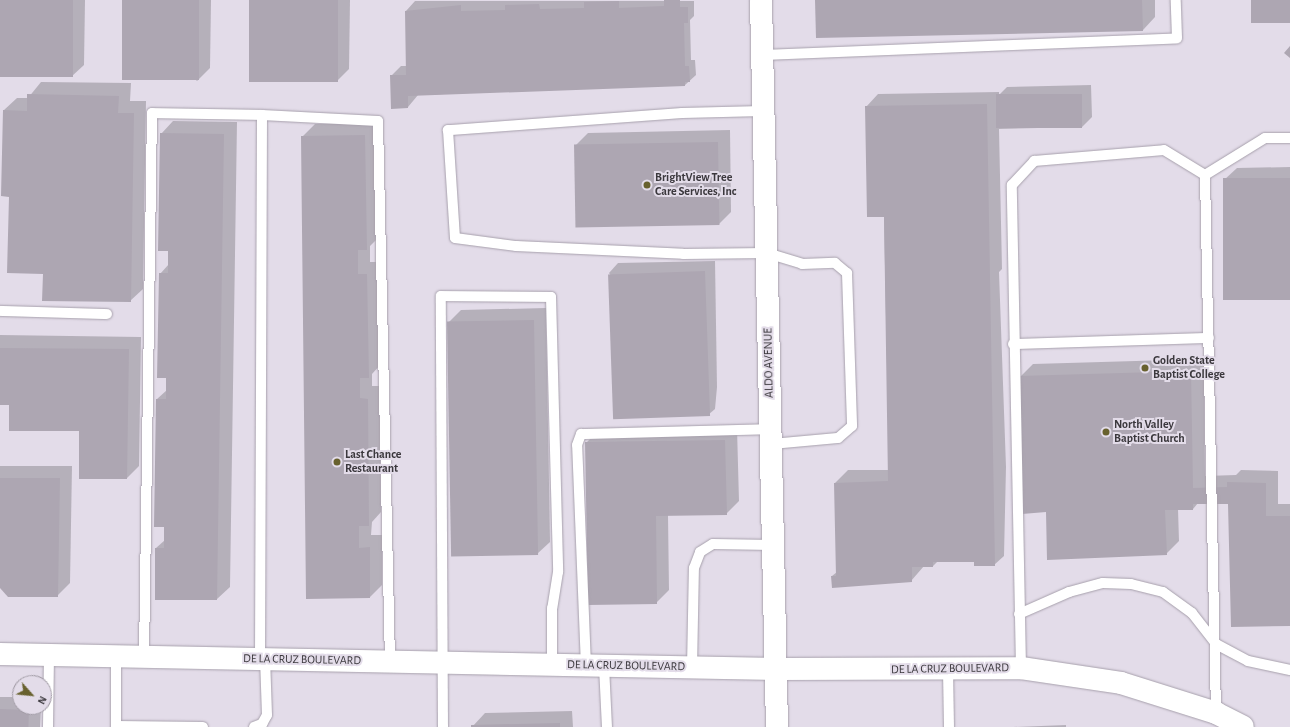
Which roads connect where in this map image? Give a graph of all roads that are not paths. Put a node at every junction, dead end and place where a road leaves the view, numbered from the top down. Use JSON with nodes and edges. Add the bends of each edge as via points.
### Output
{"nodes":[{"id":1,"x":761,"y":0,"type":"edge"},
{"id":2,"x":1176,"y":0,"type":"edge"},
{"id":3,"x":762,"y":55,"type":"junction"},
{"id":4,"x":763,"y":111,"type":"junction"},
{"id":5,"x":262,"y":115,"type":"junction"},
{"id":6,"x":1290,"y":138,"type":"edge"},
{"id":7,"x":1205,"y":175,"type":"junction"},
{"id":8,"x":767,"y":253,"type":"junction"},
{"id":9,"x":0,"y":311,"type":"edge"},
{"id":10,"x":107,"y":314,"type":"dead end"},
{"id":11,"x":1209,"y":338,"type":"junction"},
{"id":12,"x":1013,"y":344,"type":"junction"},
{"id":13,"x":771,"y":436,"type":"junction"},
{"id":14,"x":774,"y":545,"type":"junction"},
{"id":15,"x":1019,"y":614,"type":"junction"},
{"id":16,"x":1216,"y":644,"type":"junction"},
{"id":17,"x":0,"y":654,"type":"edge"},
{"id":18,"x":49,"y":655,"type":"junction"},
{"id":19,"x":116,"y":656,"type":"junction"},
{"id":20,"x":144,"y":657,"type":"junction"},
{"id":21,"x":263,"y":659,"type":"junction"},
{"id":22,"x":390,"y":662,"type":"junction"},
{"id":23,"x":443,"y":663,"type":"junction"},
{"id":24,"x":552,"y":665,"type":"junction"},
{"id":25,"x":595,"y":666,"type":"junction"},
{"id":26,"x":692,"y":668,"type":"junction"},
{"id":27,"x":1021,"y":668,"type":"junction"},
{"id":28,"x":776,"y":669,"type":"junction"},
{"id":29,"x":948,"y":670,"type":"junction"},
{"id":30,"x":1290,"y":670,"type":"edge"},
{"id":31,"x":1216,"y":713,"type":"junction"},
{"id":32,"x":48,"y":727,"type":"edge"},
{"id":33,"x":116,"y":727,"type":"edge"},
{"id":34,"x":203,"y":727,"type":"edge"},
{"id":35,"x":254,"y":727,"type":"edge"},
{"id":36,"x":443,"y":727,"type":"edge"},
{"id":37,"x":607,"y":727,"type":"edge"},
{"id":38,"x":777,"y":727,"type":"edge"},
{"id":39,"x":949,"y":727,"type":"edge"},
{"id":40,"x":1243,"y":727,"type":"edge"}],
"edges":[{"from":1,"to":3,"type":"main road","name":"ALDO AVENUE"},
{"from":2,"to":3,"type":"lane","via":[[1177,38]]},
{"from":3,"to":4,"type":"main road","name":"ALDO AVENUE"},
{"from":4,"to":8,"type":"main road","name":"ALDO AVENUE"},
{"from":4,"to":8,"type":"lane","via":[[682,113],[448,130],[455,238],[516,246],[683,254]]},
{"from":5,"to":20,"type":"lane","via":[[152,113]]},
{"from":5,"to":21,"type":"lane"},
{"from":5,"to":22,"type":"lane","via":[[378,121]]},
{"from":6,"to":7,"type":"lane","via":[[1265,138]]},
{"from":7,"to":11,"type":"lane"},
{"from":7,"to":12,"type":"lane","via":[[1164,150],[1034,161],[1012,185]]},
{"from":8,"to":13,"type":"main road","name":"ALDO AVENUE"},
{"from":8,"to":13,"type":"lane","via":[[802,264],[835,263],[847,273],[853,392],[852,426],[846,434],[838,438]]},
{"from":9,"to":10,"type":"lane"},
{"from":11,"to":12,"type":"lane"},
{"from":11,"to":16,"type":"lane"},
{"from":12,"to":15,"type":"lane"},
{"from":13,"to":14,"type":"main road","name":"ALDO AVENUE"},
{"from":13,"to":25,"type":"lane","via":[[585,431],[578,439]]},
{"from":14,"to":26,"type":"lane","via":[[713,544],[700,552],[694,568]]},
{"from":14,"to":28,"type":"main road","name":"ALDO AVENUE"},
{"from":15,"to":16,"type":"lane","via":[[1103,583],[1131,584],[1163,592],[1192,613]]},
{"from":15,"to":27,"type":"lane"},
{"from":16,"to":30,"type":"lane","via":[[1248,661]]},
{"from":16,"to":31,"type":"lane"},
{"from":17,"to":18,"type":"main road","name":"DE LA CRUZ BOULEVARD"},
{"from":18,"to":19,"type":"main road","name":"DE LA CRUZ BOULEVARD"},
{"from":18,"to":32,"type":"lane"},
{"from":19,"to":20,"type":"main road","name":"DE LA CRUZ BOULEVARD"},
{"from":19,"to":33,"type":"lane"},
{"from":20,"to":21,"type":"main road","name":"DE LA CRUZ BOULEVARD"},
{"from":21,"to":22,"type":"main road","name":"DE LA CRUZ BOULEVARD"},
{"from":21,"to":35,"type":"lane","via":[[267,715],[262,724]]},
{"from":22,"to":23,"type":"main road","name":"DE LA CRUZ BOULEVARD"},
{"from":23,"to":24,"type":"main road","name":"DE LA CRUZ BOULEVARD"},
{"from":23,"to":24,"type":"lane","via":[[441,296],[551,297],[558,572],[552,608]]},
{"from":23,"to":36,"type":"lane"},
{"from":24,"to":25,"type":"main road","name":"DE LA CRUZ BOULEVARD"},
{"from":25,"to":26,"type":"main road","name":"DE LA CRUZ BOULEVARD"},
{"from":25,"to":37,"type":"lane"},
{"from":26,"to":28,"type":"main road","name":"DE LA CRUZ BOULEVARD"},
{"from":27,"to":29,"type":"main road","name":"DE LA CRUZ BOULEVARD"},
{"from":27,"to":31,"type":"main road","name":"DE LA CRUZ BOULEVARD","via":[[1121,683]]},
{"from":28,"to":29,"type":"main road","name":"DE LA CRUZ BOULEVARD"},
{"from":28,"to":38,"type":"main road","name":"ALDO AVENUE"},
{"from":29,"to":39,"type":"lane"},
{"from":31,"to":40,"type":"main road","name":"DE LA CRUZ BOULEVARD"},
{"from":33,"to":34,"type":"lane"}]}
